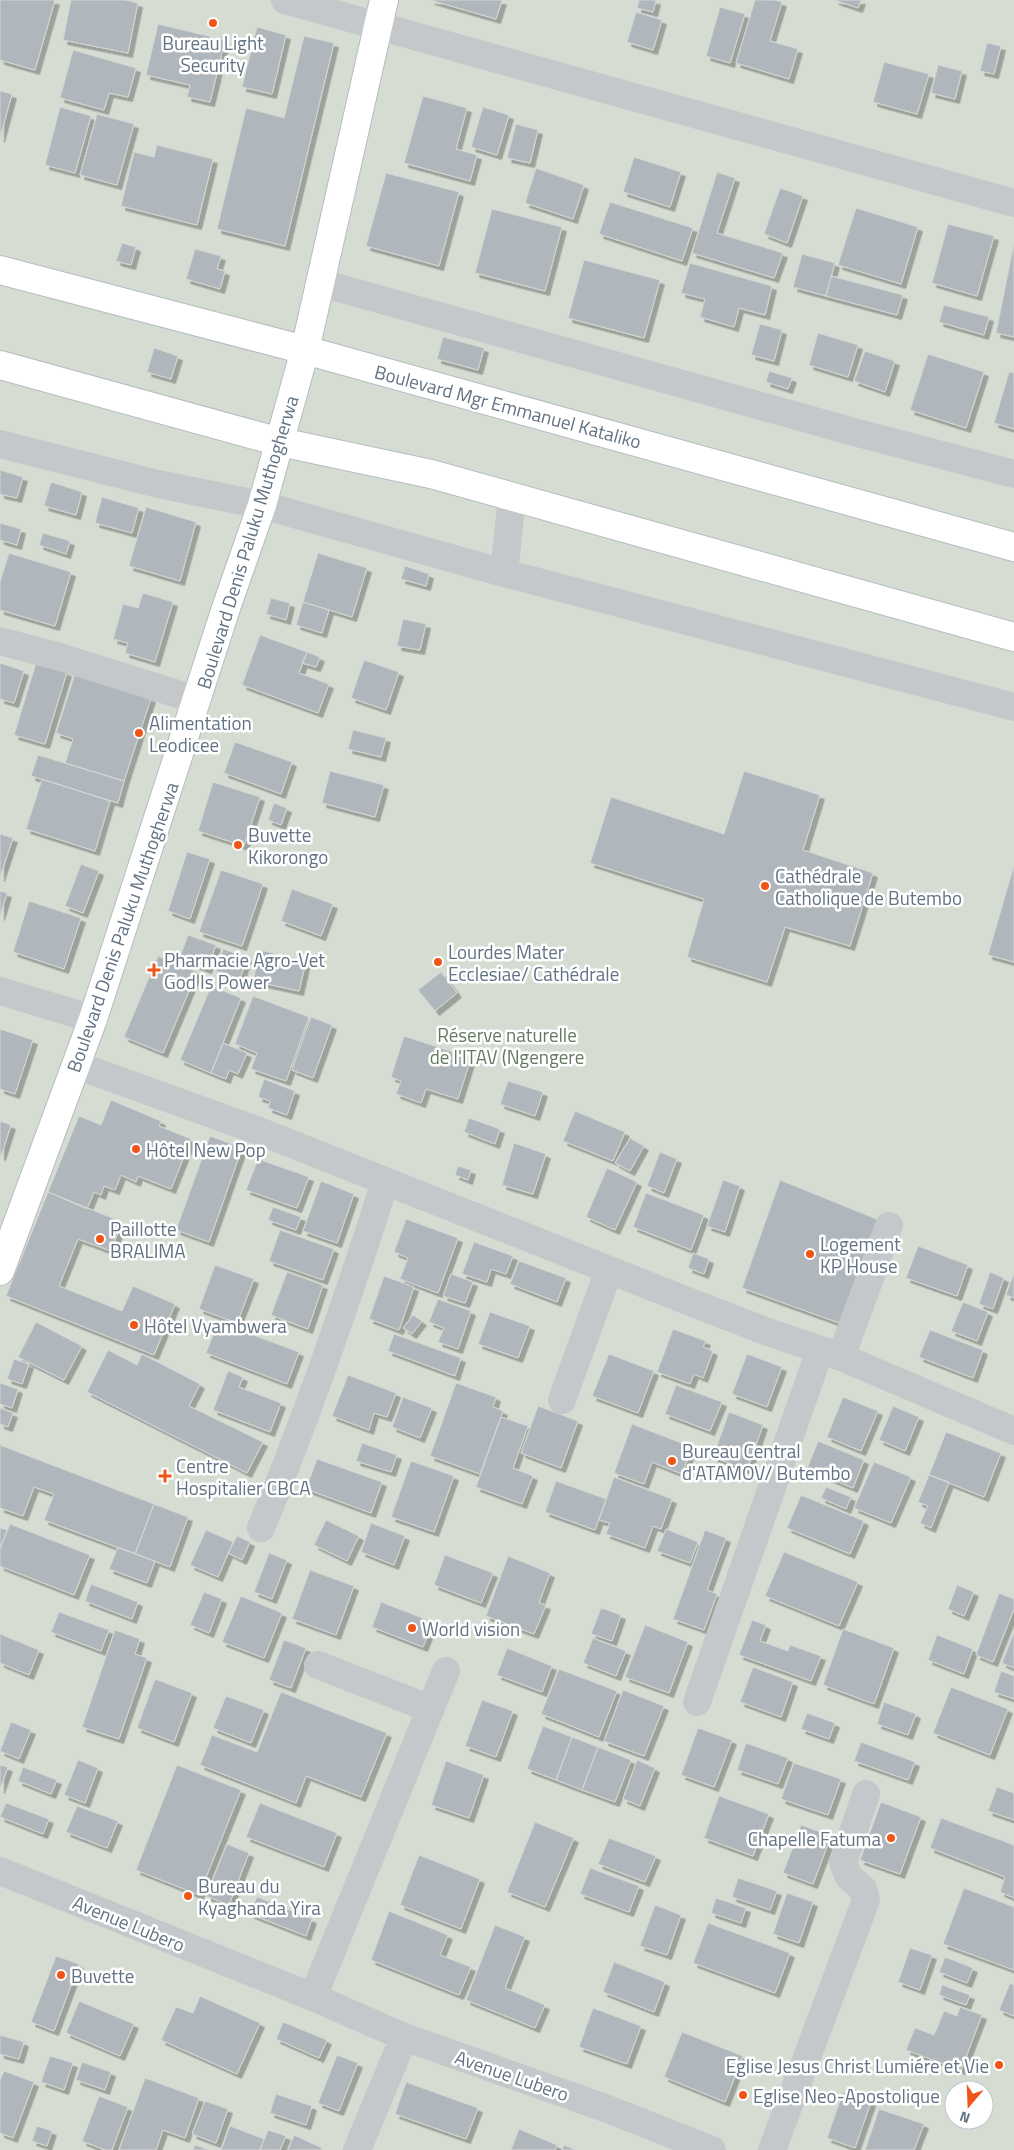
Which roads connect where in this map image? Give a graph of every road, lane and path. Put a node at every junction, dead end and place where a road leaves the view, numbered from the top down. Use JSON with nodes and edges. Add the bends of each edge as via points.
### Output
{"nodes":[{"id":1,"x":285,"y":0,"type":"edge"},
{"id":2,"x":382,"y":13,"type":"edge"},
{"id":3,"x":1014,"y":203,"type":"edge"},
{"id":4,"x":0,"y":270,"type":"edge"},
{"id":5,"x":321,"y":283,"type":"junction"},
{"id":6,"x":305,"y":350,"type":"junction"},
{"id":7,"x":0,"y":365,"type":"edge"},
{"id":8,"x":280,"y":442,"type":"junction"},
{"id":9,"x":0,"y":444,"type":"edge"},
{"id":10,"x":1014,"y":474,"type":"edge"},
{"id":11,"x":512,"y":497,"type":"junction"},
{"id":12,"x":262,"y":505,"type":"junction"},
{"id":13,"x":1014,"y":546,"type":"edge"},
{"id":14,"x":504,"y":573,"type":"junction"},
{"id":15,"x":1014,"y":636,"type":"edge"},
{"id":16,"x":0,"y":641,"type":"edge"},
{"id":17,"x":197,"y":700,"type":"junction"},
{"id":18,"x":1014,"y":707,"type":"edge"},
{"id":19,"x":0,"y":991,"type":"edge"},
{"id":20,"x":93,"y":1019,"type":"junction"},
{"id":21,"x":76,"y":1065,"type":"junction"},
{"id":22,"x":384,"y":1182,"type":"junction"},
{"id":23,"x":889,"y":1226,"type":"dead end"},
{"id":24,"x":609,"y":1270,"type":"junction"},
{"id":25,"x":0,"y":1272,"type":"edge"},
{"id":26,"x":830,"y":1353,"type":"junction"},
{"id":27,"x":562,"y":1400,"type":"dead end"},
{"id":28,"x":1014,"y":1430,"type":"edge"},
{"id":29,"x":261,"y":1528,"type":"dead end"},
{"id":30,"x":318,"y":1665,"type":"dead end"},
{"id":31,"x":446,"y":1671,"type":"dead end"},
{"id":32,"x":697,"y":1702,"type":"dead end"},
{"id":33,"x":431,"y":1709,"type":"junction"},
{"id":34,"x":866,"y":1794,"type":"dead end"},
{"id":35,"x":0,"y":1871,"type":"edge"},
{"id":36,"x":313,"y":1997,"type":"junction"},
{"id":37,"x":404,"y":2037,"type":"junction"},
{"id":38,"x":357,"y":2150,"type":"edge"},
{"id":39,"x":712,"y":2150,"type":"edge"},
{"id":40,"x":772,"y":2150,"type":"edge"}],
"edges":[{"from":1,"to":2,"type":"street"},
{"from":2,"to":3,"type":"street"},
{"from":2,"to":5,"type":"street","name":"Boulevard Denis Paluku Muthogherwa"},
{"from":4,"to":6,"type":"street","name":"Boulevard Mgr Emmanuel Kataliko"},
{"from":5,"to":6,"type":"street","name":"Boulevard Denis Paluku Muthogherwa"},
{"from":5,"to":10,"type":"street"},
{"from":6,"to":8,"type":"street","name":"Boulevard Denis Paluku Muthogherwa"},
{"from":6,"to":13,"type":"street","name":"Boulevard Mgr Emmanuel Kataliko"},
{"from":7,"to":8,"type":"street"},
{"from":8,"to":11,"type":"street","via":[[431,474]]},
{"from":8,"to":12,"type":"street","name":"Boulevard Denis Paluku Muthogherwa"},
{"from":9,"to":12,"type":"street","via":[[158,484]]},
{"from":11,"to":14,"type":"street"},
{"from":11,"to":15,"type":"street"},
{"from":12,"to":14,"type":"street"},
{"from":12,"to":17,"type":"street","name":"Boulevard Denis Paluku Muthogherwa"},
{"from":14,"to":18,"type":"street"},
{"from":16,"to":17,"type":"street"},
{"from":17,"to":20,"type":"street","name":"Boulevard Denis Paluku Muthogherwa"},
{"from":19,"to":20,"type":"street"},
{"from":20,"to":21,"type":"street","name":"Boulevard Denis Paluku Muthogherwa"},
{"from":21,"to":22,"type":"street","via":[[259,1131]]},
{"from":21,"to":25,"type":"street","name":"Boulevard Denis Paluku Muthogherwa"},
{"from":22,"to":24,"type":"street"},
{"from":22,"to":29,"type":"street","via":[[288,1462]]},
{"from":23,"to":26,"type":"street"},
{"from":24,"to":26,"type":"street"},
{"from":24,"to":27,"type":"street"},
{"from":26,"to":28,"type":"street"},
{"from":26,"to":32,"type":"street"},
{"from":30,"to":33,"type":"street"},
{"from":31,"to":33,"type":"street"},
{"from":33,"to":36,"type":"street"},
{"from":34,"to":40,"type":"street","via":[[843,1862],[849,1877],[863,1889],[866,1900]]},
{"from":35,"to":36,"type":"street","name":"Avenue Lubero"},
{"from":36,"to":37,"type":"street","name":"Avenue Lubero"},
{"from":37,"to":38,"type":"street"},
{"from":37,"to":39,"type":"street","name":"Avenue Lubero","via":[[605,2108]]}]}
